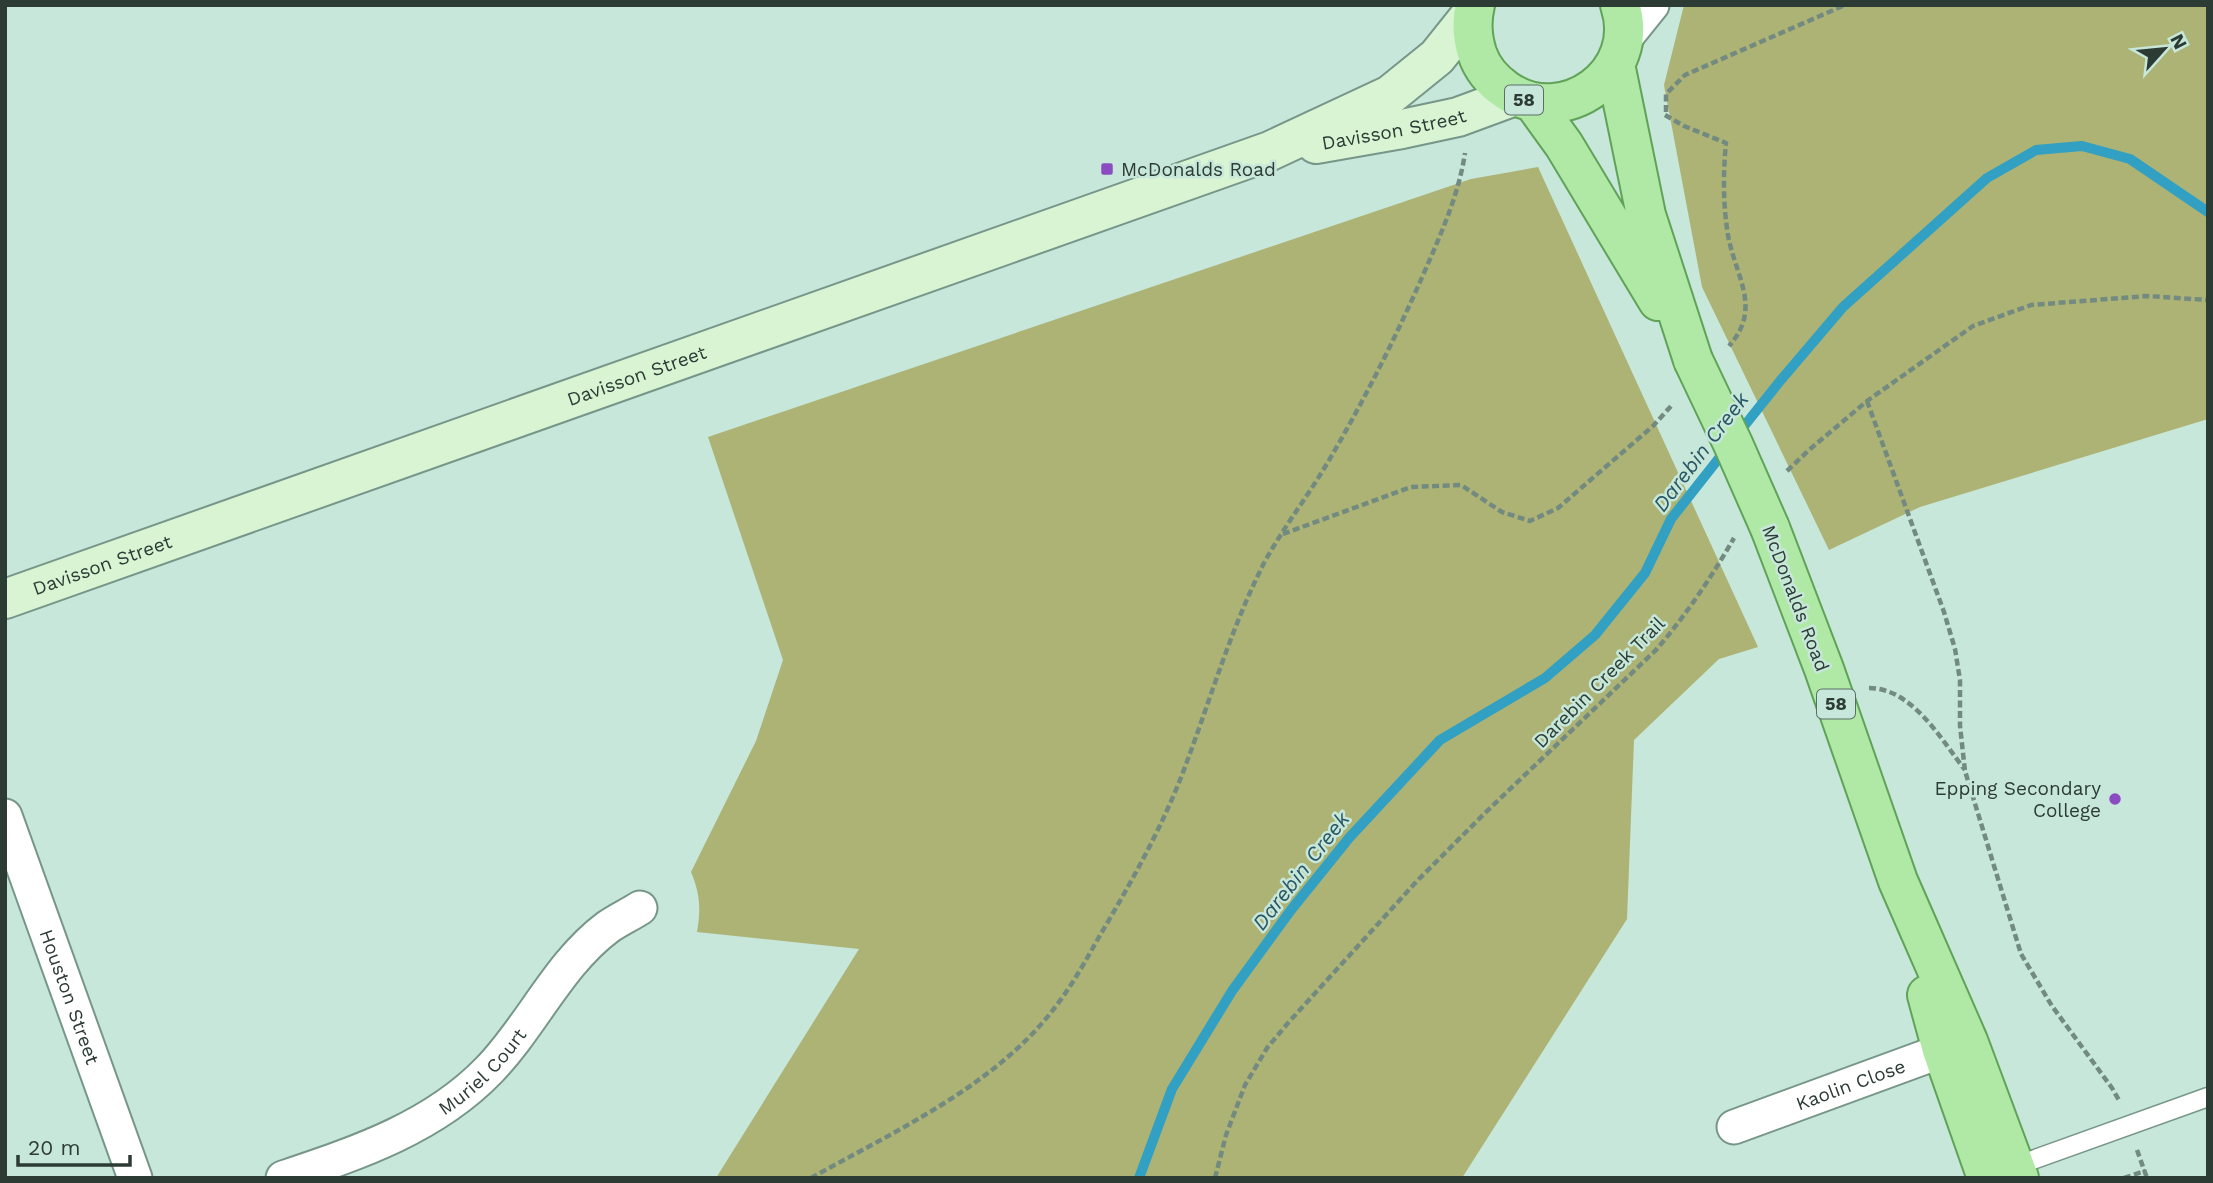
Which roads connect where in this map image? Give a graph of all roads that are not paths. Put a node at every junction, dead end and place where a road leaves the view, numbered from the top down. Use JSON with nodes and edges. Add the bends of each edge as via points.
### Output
{"nodes":[{"id":1,"x":1652,"y":5,"type":"edge"},
{"id":2,"x":1474,"y":9,"type":"edge"},
{"id":3,"x":1620,"y":37,"type":"edge"},
{"id":4,"x":1524,"y":99,"type":"junction"},
{"id":5,"x":1269,"y":151,"type":"junction"},
{"id":6,"x":1708,"y":356,"type":"junction"},
{"id":7,"x":5,"y":599,"type":"edge"},
{"id":8,"x":5,"y":816,"type":"edge"},
{"id":9,"x":640,"y":908,"type":"dead end"},
{"id":10,"x":1955,"y":1046,"type":"junction"},
{"id":11,"x":2208,"y":1097,"type":"edge"},
{"id":12,"x":1734,"y":1127,"type":"dead end"},
{"id":13,"x":2002,"y":1174,"type":"edge"},
{"id":14,"x":135,"y":1178,"type":"edge"},
{"id":15,"x":283,"y":1178,"type":"edge"}],
"edges":[{"from":1,"to":3,"type":"street"},
{"from":2,"to":4,"type":"main road","number":"58","via":[[1473,37],[1480,61],[1494,82]]},
{"from":2,"to":5,"type":"street","name":"Davisson Street","via":[[1437,57],[1390,95]]},
{"from":3,"to":4,"type":"main road","number":"58","via":[[1600,84],[1580,97],[1557,104]]},
{"from":3,"to":6,"type":"main road","name":"McDonalds Road","number":"58","via":[[1646,215]]},
{"from":4,"to":5,"type":"street","name":"Davisson Street","via":[[1402,129]]},
{"from":4,"to":6,"type":"main road","name":"McDonalds Road","number":"58","via":[[1564,145],[1606,213]]},
{"from":5,"to":7,"type":"street","name":"Davisson Street"},
{"from":6,"to":10,"type":"main road","name":"McDonalds Road","number":"58","bridge":true,"via":[[1753,531],[1824,669]]},
{"from":8,"to":14,"type":"street","name":"Houston Street"},
{"from":9,"to":15,"type":"street","name":"Muriel Court","via":[[607,928],[574,959],[488,1071],[449,1104],[356,1153]]},
{"from":10,"to":12,"type":"street","name":"Kaolin Close"},
{"from":10,"to":13,"type":"main road","name":"McDonalds Road","number":"58"},
{"from":11,"to":13,"type":"lane"}]}
